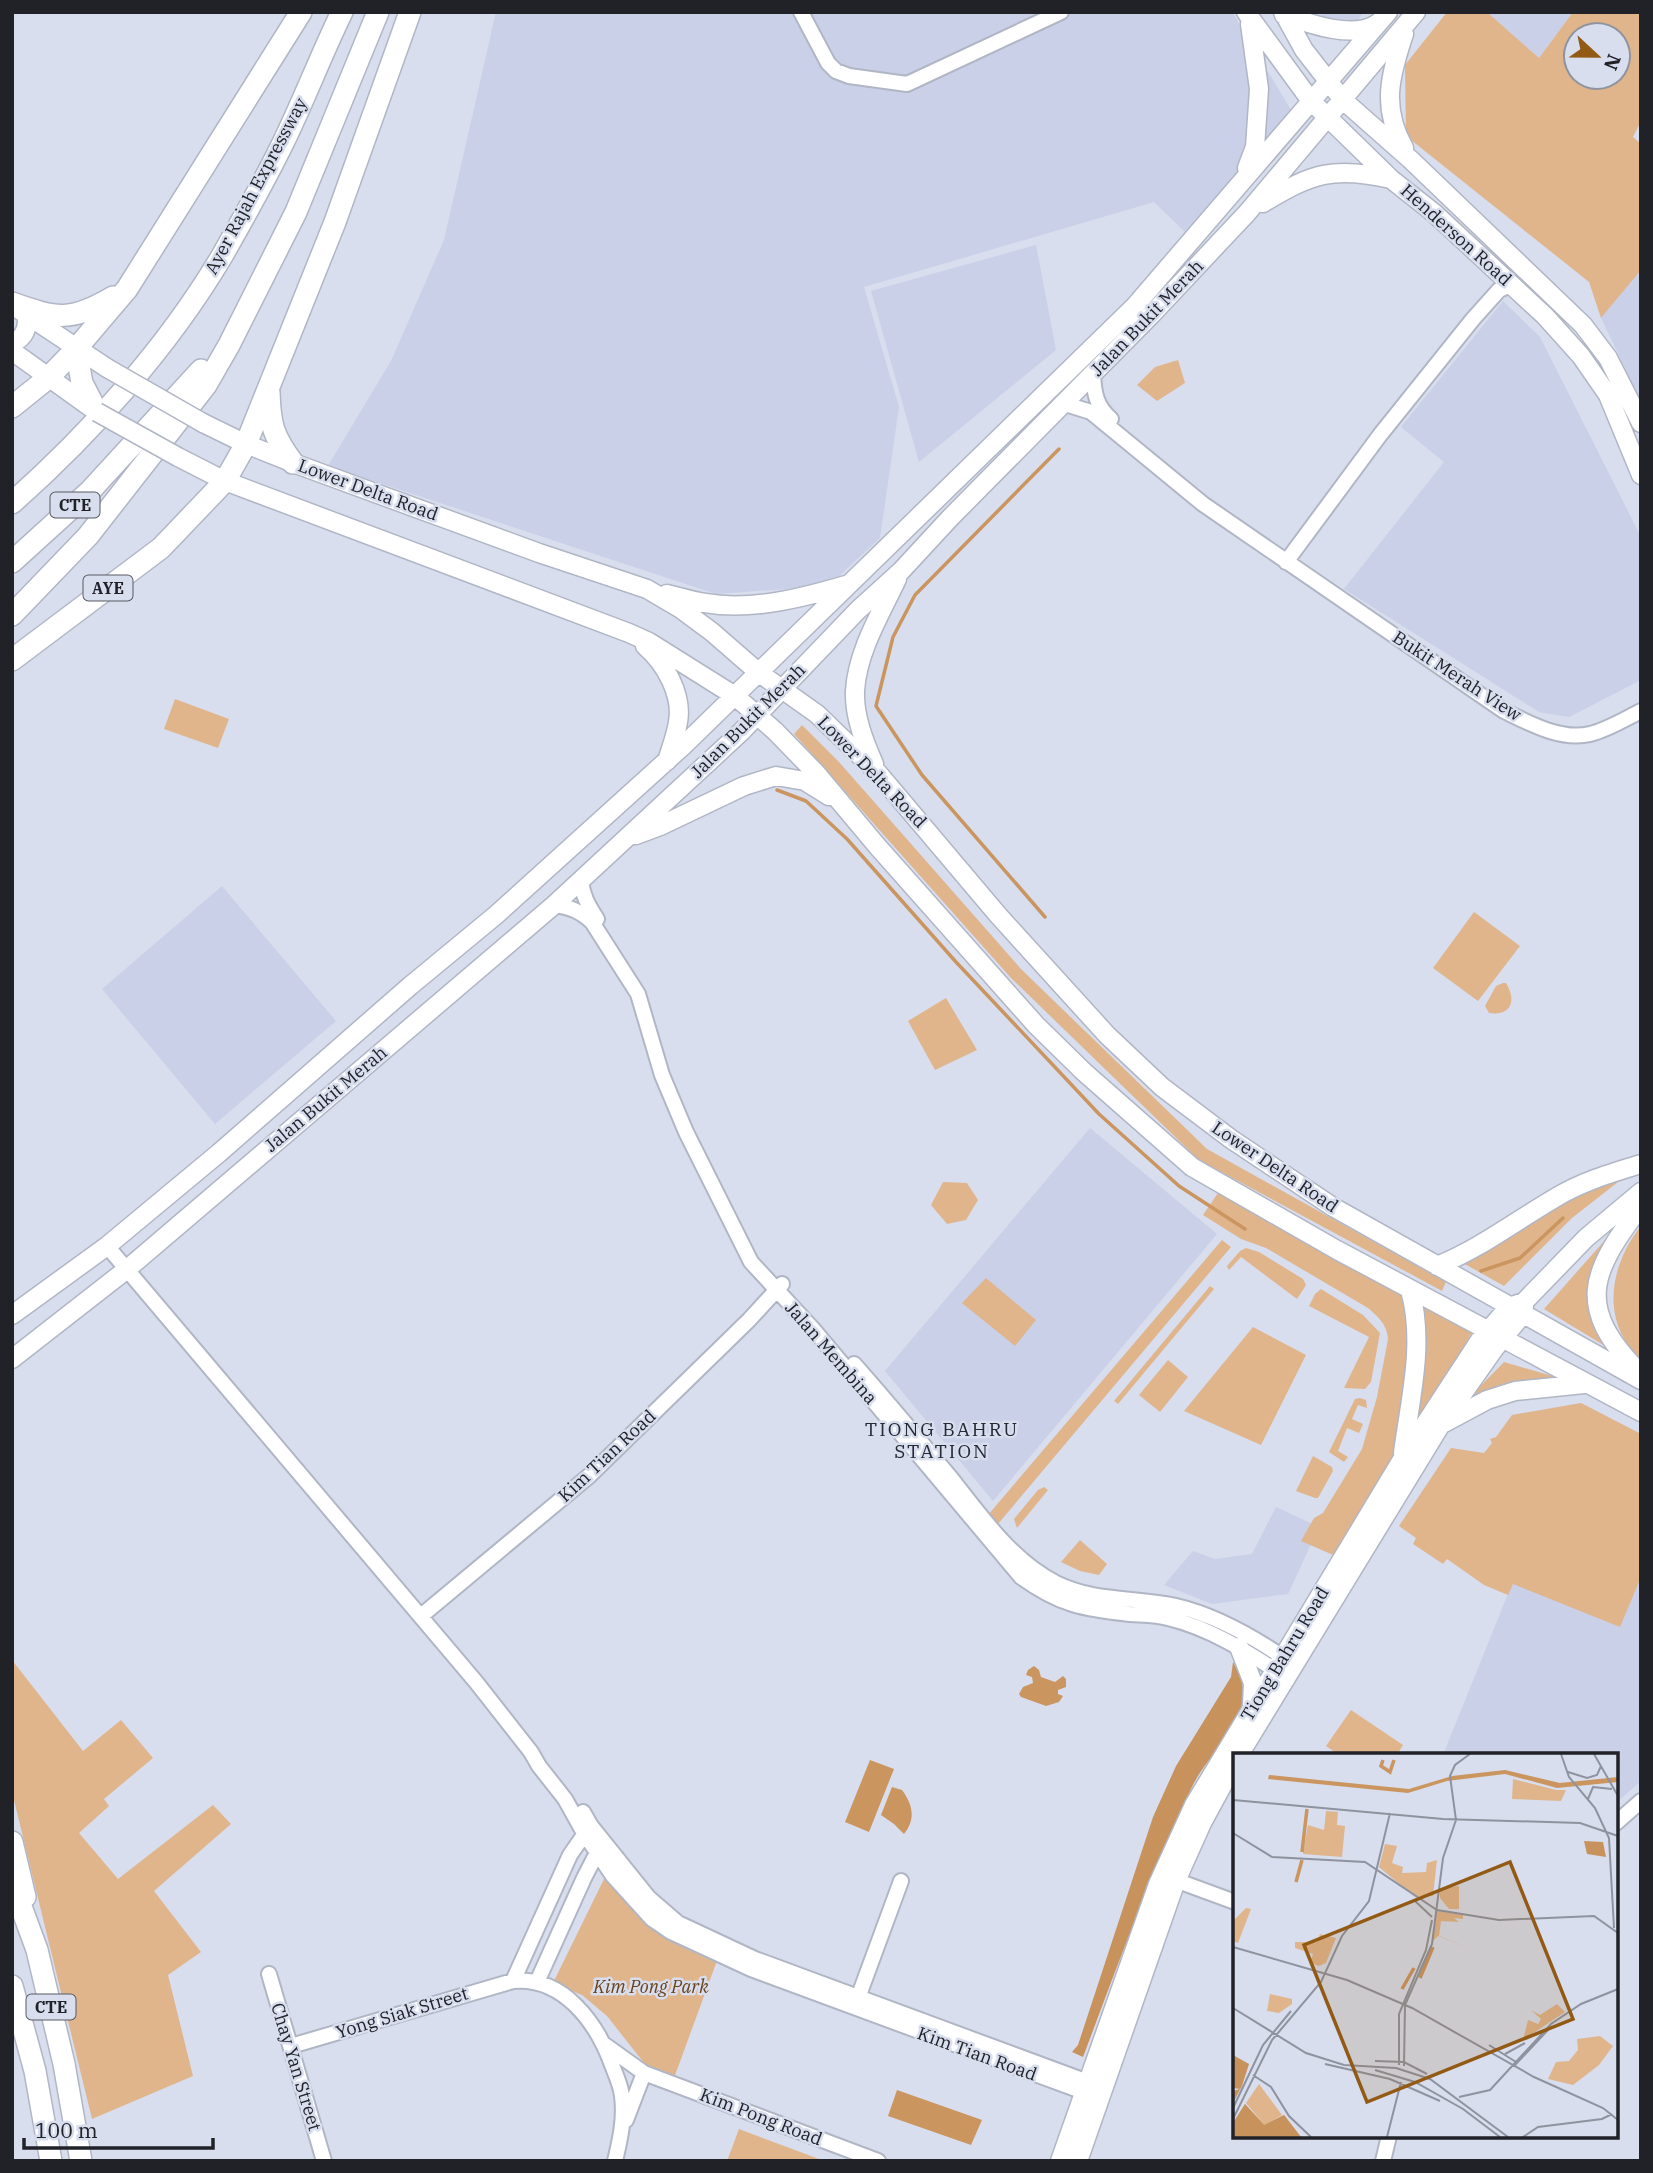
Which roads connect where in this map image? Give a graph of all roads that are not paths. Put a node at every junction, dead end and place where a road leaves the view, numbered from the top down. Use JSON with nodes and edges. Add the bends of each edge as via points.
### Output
{"nodes":[{"id":1,"x":301,"y":12,"type":"edge"},
{"id":2,"x":342,"y":12,"type":"edge"},
{"id":3,"x":378,"y":12,"type":"edge"},
{"id":4,"x":410,"y":12,"type":"edge"},
{"id":5,"x":801,"y":12,"type":"edge"},
{"id":6,"x":1061,"y":12,"type":"edge"},
{"id":7,"x":1283,"y":14,"type":"edge"},
{"id":8,"x":1248,"y":16,"type":"edge"},
{"id":9,"x":1384,"y":17,"type":"edge"},
{"id":10,"x":1412,"y":18,"type":"edge"},
{"id":11,"x":1328,"y":82,"type":"junction"},
{"id":12,"x":1343,"y":100,"type":"junction"},
{"id":13,"x":1311,"y":101,"type":"junction"},
{"id":14,"x":1328,"y":118,"type":"junction"},
{"id":15,"x":1411,"y":160,"type":"junction"},
{"id":16,"x":1391,"y":178,"type":"junction"},
{"id":17,"x":1241,"y":182,"type":"junction"},
{"id":18,"x":1247,"y":213,"type":"junction"},
{"id":19,"x":1497,"y":271,"type":"junction"},
{"id":20,"x":1515,"y":288,"type":"junction"},
{"id":21,"x":127,"y":289,"type":"junction"},
{"id":22,"x":17,"y":307,"type":"edge"},
{"id":23,"x":12,"y":343,"type":"edge"},
{"id":24,"x":229,"y":345,"type":"junction"},
{"id":25,"x":76,"y":349,"type":"junction"},
{"id":26,"x":12,"y":351,"type":"edge"},
{"id":27,"x":1093,"y":374,"type":"junction"},
{"id":28,"x":48,"y":378,"type":"junction"},
{"id":29,"x":269,"y":386,"type":"junction"},
{"id":30,"x":1062,"y":403,"type":"junction"},
{"id":31,"x":90,"y":405,"type":"junction"},
{"id":32,"x":12,"y":407,"type":"edge"},
{"id":33,"x":1641,"y":423,"type":"edge"},
{"id":34,"x":246,"y":444,"type":"junction"},
{"id":35,"x":296,"y":464,"type":"junction"},
{"id":36,"x":1641,"y":475,"type":"edge"},
{"id":37,"x":225,"y":481,"type":"junction"},
{"id":38,"x":12,"y":503,"type":"edge"},
{"id":39,"x":1286,"y":557,"type":"junction"},
{"id":40,"x":12,"y":562,"type":"edge"},
{"id":41,"x":901,"y":571,"type":"junction"},
{"id":42,"x":848,"y":584,"type":"junction"},
{"id":43,"x":647,"y":589,"type":"junction"},
{"id":44,"x":12,"y":615,"type":"edge"},
{"id":45,"x":629,"y":633,"type":"junction"},
{"id":46,"x":12,"y":660,"type":"edge"},
{"id":47,"x":758,"y":672,"type":"junction"},
{"id":48,"x":782,"y":689,"type":"junction"},
{"id":49,"x":735,"y":696,"type":"junction"},
{"id":50,"x":1641,"y":703,"type":"edge"},
{"id":51,"x":1641,"y":711,"type":"edge"},
{"id":52,"x":758,"y":715,"type":"junction"},
{"id":53,"x":667,"y":761,"type":"junction"},
{"id":54,"x":878,"y":773,"type":"junction"},
{"id":55,"x":840,"y":804,"type":"junction"},
{"id":56,"x":627,"y":838,"type":"junction"},
{"id":57,"x":581,"y":879,"type":"junction"},
{"id":58,"x":554,"y":905,"type":"junction"},
{"id":59,"x":1641,"y":1164,"type":"edge"},
{"id":60,"x":1641,"y":1192,"type":"edge"},
{"id":61,"x":1641,"y":1206,"type":"edge"},
{"id":62,"x":107,"y":1246,"type":"junction"},
{"id":63,"x":1437,"y":1266,"type":"junction"},
{"id":64,"x":126,"y":1270,"type":"junction"},
{"id":65,"x":779,"y":1287,"type":"junction"},
{"id":66,"x":1410,"y":1290,"type":"junction"},
{"id":67,"x":1519,"y":1308,"type":"junction"},
{"id":68,"x":12,"y":1315,"type":"edge"},
{"id":69,"x":1494,"y":1336,"type":"junction"},
{"id":70,"x":12,"y":1359,"type":"edge"},
{"id":71,"x":1641,"y":1374,"type":"edge"},
{"id":72,"x":1641,"y":1380,"type":"edge"},
{"id":73,"x":1584,"y":1384,"type":"junction"},
{"id":74,"x":1641,"y":1412,"type":"edge"},
{"id":75,"x":1440,"y":1426,"type":"junction"},
{"id":76,"x":1403,"y":1458,"type":"junction"},
{"id":77,"x":1001,"y":1547,"type":"junction"},
{"id":78,"x":421,"y":1616,"type":"junction"},
{"id":79,"x":1239,"y":1647,"type":"junction"},
{"id":80,"x":1285,"y":1667,"type":"junction"},
{"id":81,"x":1251,"y":1712,"type":"junction"},
{"id":82,"x":1240,"y":1753,"type":"edge"},
{"id":83,"x":1233,"y":1766,"type":"edge"},
{"id":84,"x":1641,"y":1801,"type":"edge"},
{"id":85,"x":1618,"y":1821,"type":"edge"},
{"id":86,"x":587,"y":1829,"type":"junction"},
{"id":87,"x":12,"y":1842,"type":"edge"},
{"id":88,"x":600,"y":1848,"type":"junction"},
{"id":89,"x":613,"y":1876,"type":"junction"},
{"id":90,"x":584,"y":1878,"type":"junction"},
{"id":91,"x":1169,"y":1878,"type":"junction"},
{"id":92,"x":901,"y":1881,"type":"dead end"},
{"id":93,"x":12,"y":1882,"type":"edge"},
{"id":94,"x":1233,"y":1901,"type":"edge"},
{"id":95,"x":37,"y":1950,"type":"junction"},
{"id":96,"x":753,"y":1964,"type":"junction"},
{"id":97,"x":269,"y":1974,"type":"dead end"},
{"id":98,"x":513,"y":1981,"type":"junction"},
{"id":99,"x":537,"y":1982,"type":"junction"},
{"id":100,"x":12,"y":1986,"type":"edge"},
{"id":101,"x":856,"y":2002,"type":"junction"},
{"id":102,"x":605,"y":2045,"type":"junction"},
{"id":103,"x":291,"y":2046,"type":"junction"},
{"id":104,"x":644,"y":2073,"type":"junction"},
{"id":105,"x":1094,"y":2090,"type":"junction"},
{"id":106,"x":622,"y":2132,"type":"junction"},
{"id":107,"x":1389,"y":2138,"type":"edge"},
{"id":108,"x":51,"y":2161,"type":"edge"},
{"id":109,"x":81,"y":2161,"type":"edge"},
{"id":110,"x":324,"y":2161,"type":"edge"},
{"id":111,"x":615,"y":2161,"type":"edge"},
{"id":112,"x":878,"y":2161,"type":"edge"},
{"id":113,"x":1060,"y":2161,"type":"edge"},
{"id":114,"x":1078,"y":2161,"type":"edge"},
{"id":115,"x":1383,"y":2161,"type":"edge"}],
"edges":[{"from":1,"to":21,"type":"highway"},
{"from":2,"to":38,"type":"highway","name":"Ayer Rajah Expressway","via":[[283,143],[197,294],[87,431]]},
{"from":3,"to":24,"type":"highway","name":"Ayer Rajah Expressway","number":"AYE","via":[[296,212]]},
{"from":4,"to":29,"type":"highway","via":[[335,222]]},
{"from":5,"to":6,"type":"street","via":[[836,71],[907,84]]},
{"from":7,"to":9,"type":"main road","via":[[1332,29],[1370,28]]},
{"from":7,"to":11,"type":"main road","name":"Henderson Road"},
{"from":8,"to":13,"type":"main road","name":"Henderson Road"},
{"from":8,"to":17,"type":"main road","via":[[1258,67],[1258,126]]},
{"from":9,"to":11,"type":"main road","name":"Jalan Bukit Merah"},
{"from":10,"to":12,"type":"main road","name":"Jalan Bukit Merah"},
{"from":10,"to":15,"type":"main road","via":[[1390,82],[1395,131]]},
{"from":11,"to":12,"type":"main road","name":"Henderson Road"},
{"from":11,"to":13,"type":"main road","name":"Jalan Bukit Merah"},
{"from":12,"to":14,"type":"main road","name":"Jalan Bukit Merah"},
{"from":12,"to":15,"type":"main road","name":"Henderson Road"},
{"from":13,"to":14,"type":"main road","name":"Henderson Road"},
{"from":13,"to":17,"type":"main road","name":"Jalan Bukit Merah"},
{"from":14,"to":16,"type":"main road","name":"Henderson Road"},
{"from":14,"to":18,"type":"main road","name":"Jalan Bukit Merah"},
{"from":15,"to":33,"type":"main road","name":"Henderson Road","via":[[1583,325],[1608,358]]},
{"from":16,"to":18,"type":"main road","via":[[1329,173],[1304,179]]},
{"from":16,"to":19,"type":"main road","name":"Henderson Road"},
{"from":17,"to":42,"type":"main road","name":"Jalan Bukit Merah","via":[[1134,307]]},
{"from":18,"to":27,"type":"main road","name":"Jalan Bukit Merah"},
{"from":19,"to":20,"type":"main road","name":"Henderson Road"},
{"from":19,"to":39,"type":"street","via":[[1497,281],[1396,405]]},
{"from":20,"to":36,"type":"main road","name":"Henderson Road","via":[[1597,377]]},
{"from":20,"to":39,"type":"street","via":[[1499,290],[1473,319]]},
{"from":21,"to":22,"type":"highway","via":[[77,315]]},
{"from":21,"to":25,"type":"highway"},
{"from":22,"to":23,"type":"main road","via":[[28,324]]},
{"from":22,"to":25,"type":"main road","name":"Lower Delta Road"},
{"from":24,"to":40,"type":"highway","name":"Ayer Rajah Expressway","number":"CTE","via":[[207,363],[89,492]]},
{"from":24,"to":44,"type":"highway","name":"Ayer Rajah Expressway","number":"AYE","via":[[191,406],[88,536]]},
{"from":25,"to":28,"type":"highway"},
{"from":25,"to":31,"type":"highway"},
{"from":25,"to":34,"type":"main road","name":"Lower Delta Road","bridge":true},
{"from":26,"to":28,"type":"main road","name":"Lower Delta Road"},
{"from":27,"to":30,"type":"main road","name":"Jalan Bukit Merah"},
{"from":27,"to":39,"type":"street","name":"Bukit Merah View","via":[[1094,393],[1105,413],[1166,467]]},
{"from":28,"to":31,"type":"main road","name":"Lower Delta Road"},
{"from":28,"to":32,"type":"highway"},
{"from":29,"to":34,"type":"highway"},
{"from":29,"to":35,"type":"highway","via":[[276,440]]},
{"from":30,"to":39,"type":"street","name":"Bukit Merah View","via":[[1100,418],[1195,498]]},
{"from":30,"to":41,"type":"main road","name":"Jalan Bukit Merah"},
{"from":31,"to":37,"type":"main road","name":"Lower Delta Road","bridge":true},
{"from":34,"to":35,"type":"main road","name":"Lower Delta Road"},
{"from":34,"to":37,"type":"highway"},
{"from":35,"to":43,"type":"main road","name":"Lower Delta Road"},
{"from":37,"to":45,"type":"main road","name":"Lower Delta Road"},
{"from":37,"to":46,"type":"highway","number":"AYE","via":[[161,548]]},
{"from":39,"to":50,"type":"street","name":"Bukit Merah View","via":[[1534,717],[1563,727],[1592,727]]},
{"from":39,"to":51,"type":"street","name":"Bukit Merah View","via":[[1504,711],[1536,726],[1585,735]]},
{"from":41,"to":48,"type":"main road","name":"Jalan Bukit Merah"},
{"from":41,"to":54,"type":"main road","via":[[867,645],[855,692],[861,735]]},
{"from":42,"to":43,"type":"main road","via":[[812,596],[742,606],[706,604]]},
{"from":42,"to":47,"type":"main road","name":"Jalan Bukit Merah"},
{"from":43,"to":47,"type":"main road","name":"Lower Delta Road","via":[[712,632]]},
{"from":45,"to":49,"type":"main road","name":"Lower Delta Road"},
{"from":45,"to":53,"type":"main road","via":[[650,651],[675,691],[679,722]]},
{"from":47,"to":48,"type":"main road","name":"Lower Delta Road"},
{"from":47,"to":49,"type":"main road","name":"Jalan Bukit Merah"},
{"from":48,"to":52,"type":"main road","name":"Jalan Bukit Merah"},
{"from":48,"to":54,"type":"main road","name":"Lower Delta Road","via":[[817,714]]},
{"from":49,"to":52,"type":"main road","name":"Lower Delta Road"},
{"from":49,"to":53,"type":"main road","name":"Jalan Bukit Merah"},
{"from":52,"to":55,"type":"main road","name":"Lower Delta Road"},
{"from":52,"to":56,"type":"main road","name":"Jalan Bukit Merah"},
{"from":53,"to":62,"type":"main road","name":"Jalan Bukit Merah","via":[[496,915]]},
{"from":54,"to":63,"type":"main road","name":"Lower Delta Road","via":[[1061,985],[1162,1087],[1334,1207]]},
{"from":55,"to":56,"type":"main road","via":[[805,781],[776,776]]},
{"from":55,"to":66,"type":"main road","name":"Lower Delta Road","via":[[1036,1025],[1192,1167]]},
{"from":56,"to":57,"type":"main road","name":"Jalan Bukit Merah"},
{"from":57,"to":58,"type":"main road","name":"Jalan Bukit Merah"},
{"from":57,"to":65,"type":"street","name":"Jalan Membina","via":[[587,904],[645,990],[669,1073],[724,1192]]},
{"from":58,"to":64,"type":"main road","name":"Jalan Bukit Merah"},
{"from":58,"to":65,"type":"street","name":"Jalan Membina","via":[[569,906],[592,922],[638,993],[662,1075],[686,1132],[751,1262]]},
{"from":59,"to":63,"type":"main road","via":[[1598,1177],[1557,1197],[1466,1254]]},
{"from":60,"to":67,"type":"main road","name":"Tiong Bahru Road","via":[[1586,1238]]},
{"from":61,"to":71,"type":"main road","via":[[1605,1257],[1596,1299],[1608,1335]]},
{"from":62,"to":64,"type":"street","name":"Kim Tian Road"},
{"from":62,"to":68,"type":"main road","name":"Jalan Bukit Merah"},
{"from":63,"to":67,"type":"main road","name":"Lower Delta Road"},
{"from":64,"to":70,"type":"main road","name":"Jalan Bukit Merah"},
{"from":64,"to":78,"type":"street","name":"Kim Tian Road"},
{"from":65,"to":77,"type":"street","name":"Jalan Membina"},
{"from":65,"to":78,"type":"street","name":"Kim Tian Road","via":[[589,1476]]},
{"from":66,"to":69,"type":"main road","name":"Lower Delta Road"},
{"from":66,"to":76,"type":"main road","via":[[1417,1348]]},
{"from":67,"to":69,"type":"main road","name":"Tiong Bahru Road"},
{"from":67,"to":72,"type":"main road","name":"Lower Delta Road"},
{"from":69,"to":73,"type":"main road","name":"Lower Delta Road"},
{"from":69,"to":75,"type":"main road","name":"Tiong Bahru Road"},
{"from":69,"to":76,"type":"main road","name":"Tiong Bahru Road"},
{"from":73,"to":74,"type":"main road","name":"Lower Delta Road"},
{"from":73,"to":75,"type":"main road","via":[[1515,1391],[1487,1400]]},
{"from":75,"to":80,"type":"main road","name":"Tiong Bahru Road"},
{"from":76,"to":80,"type":"main road","name":"Tiong Bahru Road"},
{"from":77,"to":79,"type":"street","name":"Jalan Membina","via":[[1021,1577],[1056,1599],[1087,1609],[1165,1617]]},
{"from":77,"to":80,"type":"street","name":"Jalan Membina","via":[[1077,1593],[1175,1606],[1209,1617]]},
{"from":78,"to":86,"type":"street","name":"Kim Tian Road","via":[[579,1804]]},
{"from":79,"to":80,"type":"street","name":"Jalan Membina"},
{"from":79,"to":81,"type":"main road","via":[[1253,1684]]},
{"from":80,"to":81,"type":"main road","name":"Tiong Bahru Road"},
{"from":80,"to":82,"type":"main road","name":"Tiong Bahru Road"},
{"from":81,"to":91,"type":"main road","name":"Tiong Bahru Road","via":[[1194,1805]]},
{"from":83,"to":91,"type":"main road","name":"Tiong Bahru Road"},
{"from":84,"to":85,"type":"street"},
{"from":86,"to":88,"type":"street","name":"Kim Tian Road"},
{"from":86,"to":98,"type":"street","via":[[570,1855]]},
{"from":87,"to":95,"type":"highway"},
{"from":88,"to":89,"type":"street","name":"Kim Tian Road"},
{"from":88,"to":90,"type":"street"},
{"from":88,"to":96,"type":"street","name":"Kim Tian Road","via":[[664,1913]]},
{"from":89,"to":90,"type":"street","via":[[600,1873]]},
{"from":89,"to":96,"type":"street","name":"Kim Tian Road","via":[[652,1919],[671,1932]]},
{"from":90,"to":99,"type":"street"},
{"from":91,"to":94,"type":"street"},
{"from":91,"to":105,"type":"main road","name":"Tiong Bahru Road"},
{"from":92,"to":101,"type":"street"},
{"from":93,"to":95,"type":"highway","number":"CTE"},
{"from":95,"to":109,"type":"highway","number":"CTE"},
{"from":96,"to":101,"type":"street","name":"Kim Tian Road"},
{"from":97,"to":103,"type":"street","name":"Chay Yan Street"},
{"from":98,"to":99,"type":"street","name":"Yong Siak Street"},
{"from":98,"to":103,"type":"street","name":"Yong Siak Street"},
{"from":99,"to":102,"type":"street","via":[[575,2005]]},
{"from":100,"to":108,"type":"highway","number":"CTE","via":[[35,2071]]},
{"from":101,"to":105,"type":"street","name":"Kim Tian Road"},
{"from":102,"to":104,"type":"street","name":"Kim Pong Road"},
{"from":102,"to":106,"type":"street","via":[[622,2095]]},
{"from":103,"to":110,"type":"street","name":"Chay Yan Street"},
{"from":104,"to":106,"type":"street"},
{"from":104,"to":112,"type":"street","name":"Kim Pong Road"},
{"from":105,"to":113,"type":"main road","name":"Tiong Bahru Road"},
{"from":105,"to":114,"type":"main road","name":"Tiong Bahru Road"},
{"from":106,"to":111,"type":"street"},
{"from":107,"to":115,"type":"street"}]}
